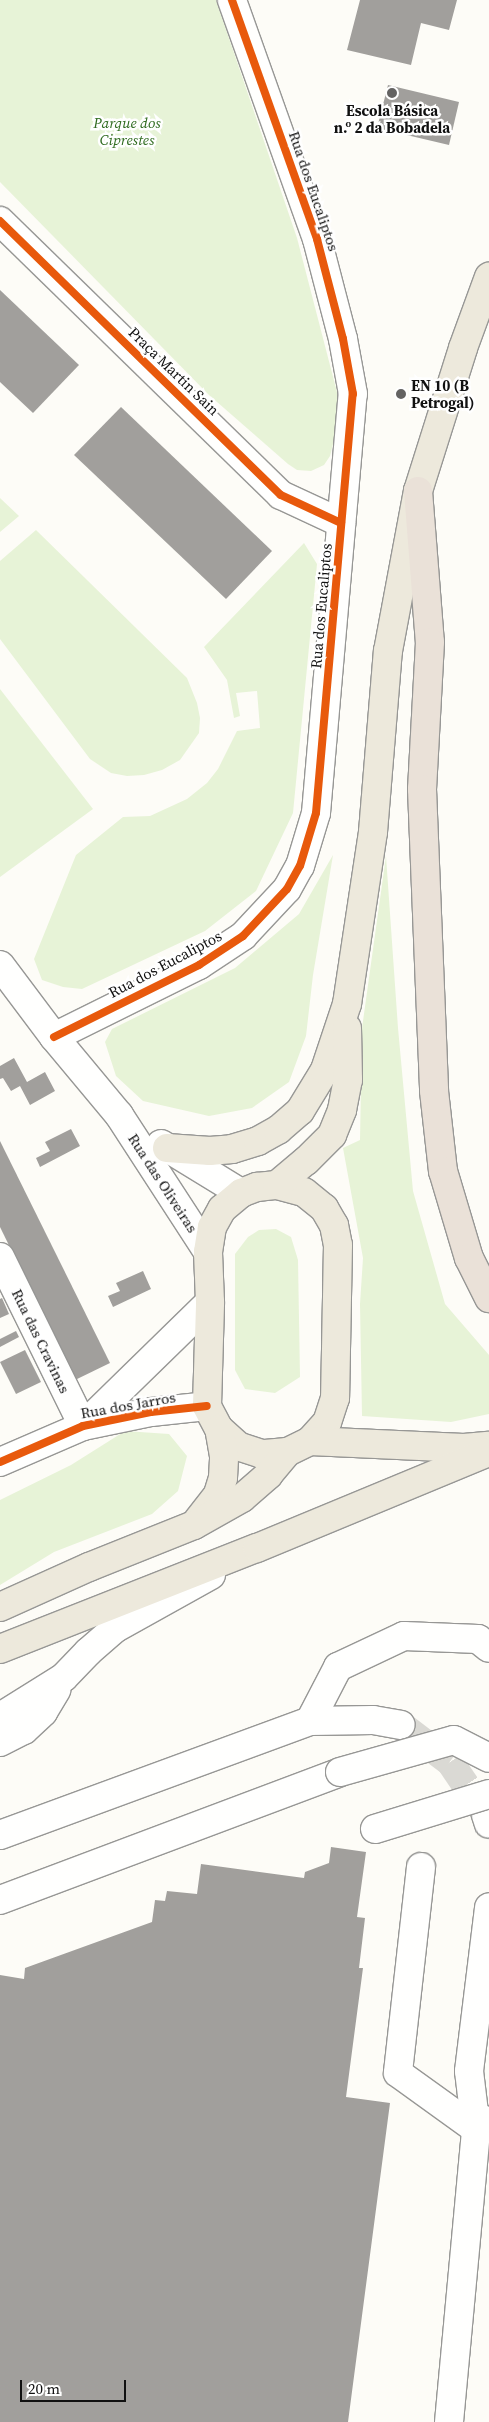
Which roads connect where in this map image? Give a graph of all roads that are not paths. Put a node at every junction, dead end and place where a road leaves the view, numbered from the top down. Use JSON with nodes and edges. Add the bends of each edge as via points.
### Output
{"nodes":[{"id":1,"x":232,"y":0,"type":"edge"},
{"id":2,"x":0,"y":221,"type":"edge"},
{"id":3,"x":489,"y":277,"type":"edge"},
{"id":4,"x":418,"y":491,"type":"junction"},
{"id":5,"x":341,"y":523,"type":"junction"},
{"id":6,"x":0,"y":965,"type":"edge"},
{"id":7,"x":346,"y":1004,"type":"junction"},
{"id":8,"x":54,"y":1037,"type":"junction"},
{"id":9,"x":119,"y":1115,"type":"junction"},
{"id":10,"x":167,"y":1148,"type":"junction"},
{"id":11,"x":277,"y":1185,"type":"junction"},
{"id":12,"x":241,"y":1193,"type":"junction"},
{"id":13,"x":208,"y":1252,"type":"junction"},
{"id":14,"x":0,"y":1257,"type":"edge"},
{"id":15,"x":489,"y":1298,"type":"edge"},
{"id":16,"x":210,"y":1302,"type":"junction"},
{"id":17,"x":213,"y":1418,"type":"junction"},
{"id":18,"x":83,"y":1426,"type":"junction"},
{"id":19,"x":489,"y":1446,"type":"edge"},
{"id":20,"x":299,"y":1447,"type":"junction"},
{"id":21,"x":489,"y":1452,"type":"edge"},
{"id":22,"x":0,"y":1462,"type":"edge"},
{"id":23,"x":194,"y":1525,"type":"junction"},
{"id":24,"x":257,"y":1548,"type":"junction"},
{"id":25,"x":0,"y":1607,"type":"edge"},
{"id":26,"x":489,"y":1648,"type":"edge"},
{"id":27,"x":0,"y":1649,"type":"edge"},
{"id":28,"x":64,"y":1677,"type":"junction"},
{"id":29,"x":0,"y":1717,"type":"edge"},
{"id":30,"x":310,"y":1721,"type":"junction"},
{"id":31,"x":401,"y":1724,"type":"tunnel mouth"},
{"id":32,"x":0,"y":1742,"type":"edge"},
{"id":33,"x":489,"y":1758,"type":"edge"},
{"id":34,"x":488,"y":1811,"type":"edge"},
{"id":35,"x":374,"y":1829,"type":"dead end"},
{"id":36,"x":0,"y":1835,"type":"edge"},
{"id":37,"x":421,"y":1867,"type":"dead end"},
{"id":38,"x":0,"y":1900,"type":"edge"},
{"id":39,"x":489,"y":1907,"type":"edge"},
{"id":40,"x":483,"y":2119,"type":"edge"},
{"id":41,"x":449,"y":2422,"type":"edge"}],
"edges":[{"from":1,"to":5,"type":"street","name":"Rua dos Eucaliptos","via":[[317,239],[350,370],[353,394]]},
{"from":2,"to":5,"type":"street","name":"Praça Martin Sain","via":[[280,495]]},
{"from":3,"to":4,"type":"main road"},
{"from":4,"to":7,"type":"main road","via":[[388,650],[373,832]]},
{"from":4,"to":15,"type":"highway","via":[[430,642],[422,789],[434,1091],[443,1171],[469,1258]]},
{"from":5,"to":8,"type":"street","name":"Rua dos Eucaliptos","via":[[316,813],[300,866],[288,889],[227,948]]},
{"from":6,"to":8,"type":"street","name":"Rua das Oliveiras"},
{"from":7,"to":10,"type":"main road","via":[[325,1070],[300,1111],[278,1130],[232,1148],[210,1151]]},
{"from":7,"to":11,"type":"main road","via":[[348,1080],[342,1110],[332,1135]]},
{"from":8,"to":9,"type":"street","name":"Rua das Oliveiras"},
{"from":9,"to":10,"type":"street","name":"Rua das Oliveiras"},
{"from":9,"to":13,"type":"street","name":"Rua das Oliveiras"},
{"from":10,"to":12,"type":"street","name":"Rua das Oliveiras"},
{"from":11,"to":12,"type":"main road"},
{"from":11,"to":20,"type":"main road","via":[[304,1192],[324,1208],[334,1225],[338,1245],[335,1398],[327,1422]]},
{"from":12,"to":13,"type":"main road","via":[[222,1209],[212,1227]]},
{"from":13,"to":16,"type":"main road"},
{"from":14,"to":18,"type":"street","name":"Rua das Cravinas"},
{"from":16,"to":17,"type":"main road"},
{"from":16,"to":18,"type":"street","name":"Rua dos Jarros"},
{"from":17,"to":18,"type":"street","name":"Rua dos Jarros","via":[[151,1412]]},
{"from":17,"to":20,"type":"main road","via":[[238,1446],[262,1454]]},
{"from":17,"to":23,"type":"main road","via":[[224,1456],[222,1478],[218,1494]]},
{"from":18,"to":22,"type":"street","name":"Rua dos Jarros"},
{"from":19,"to":20,"type":"main road"},
{"from":20,"to":23,"type":"main road","via":[[242,1498]]},
{"from":21,"to":24,"type":"main road"},
{"from":23,"to":25,"type":"main road"},
{"from":24,"to":27,"type":"main road"},
{"from":24,"to":28,"type":"street","via":[[114,1629]]},
{"from":26,"to":30,"type":"street","via":[[478,1639],[404,1636],[338,1667]]},
{"from":28,"to":29,"type":"street"},
{"from":28,"to":32,"type":"street","via":[[42,1712],[24,1730]]},
{"from":30,"to":31,"type":"street","via":[[373,1720]]},
{"from":30,"to":36,"type":"street"},
{"from":33,"to":38,"type":"street","bridge":true,"via":[[454,1740],[340,1772]]},
{"from":34,"to":35,"type":"street","bridge":true},
{"from":37,"to":40,"type":"street","via":[[398,2073]]},
{"from":39,"to":40,"type":"street","via":[[469,2071]]},
{"from":40,"to":41,"type":"street"}]}
